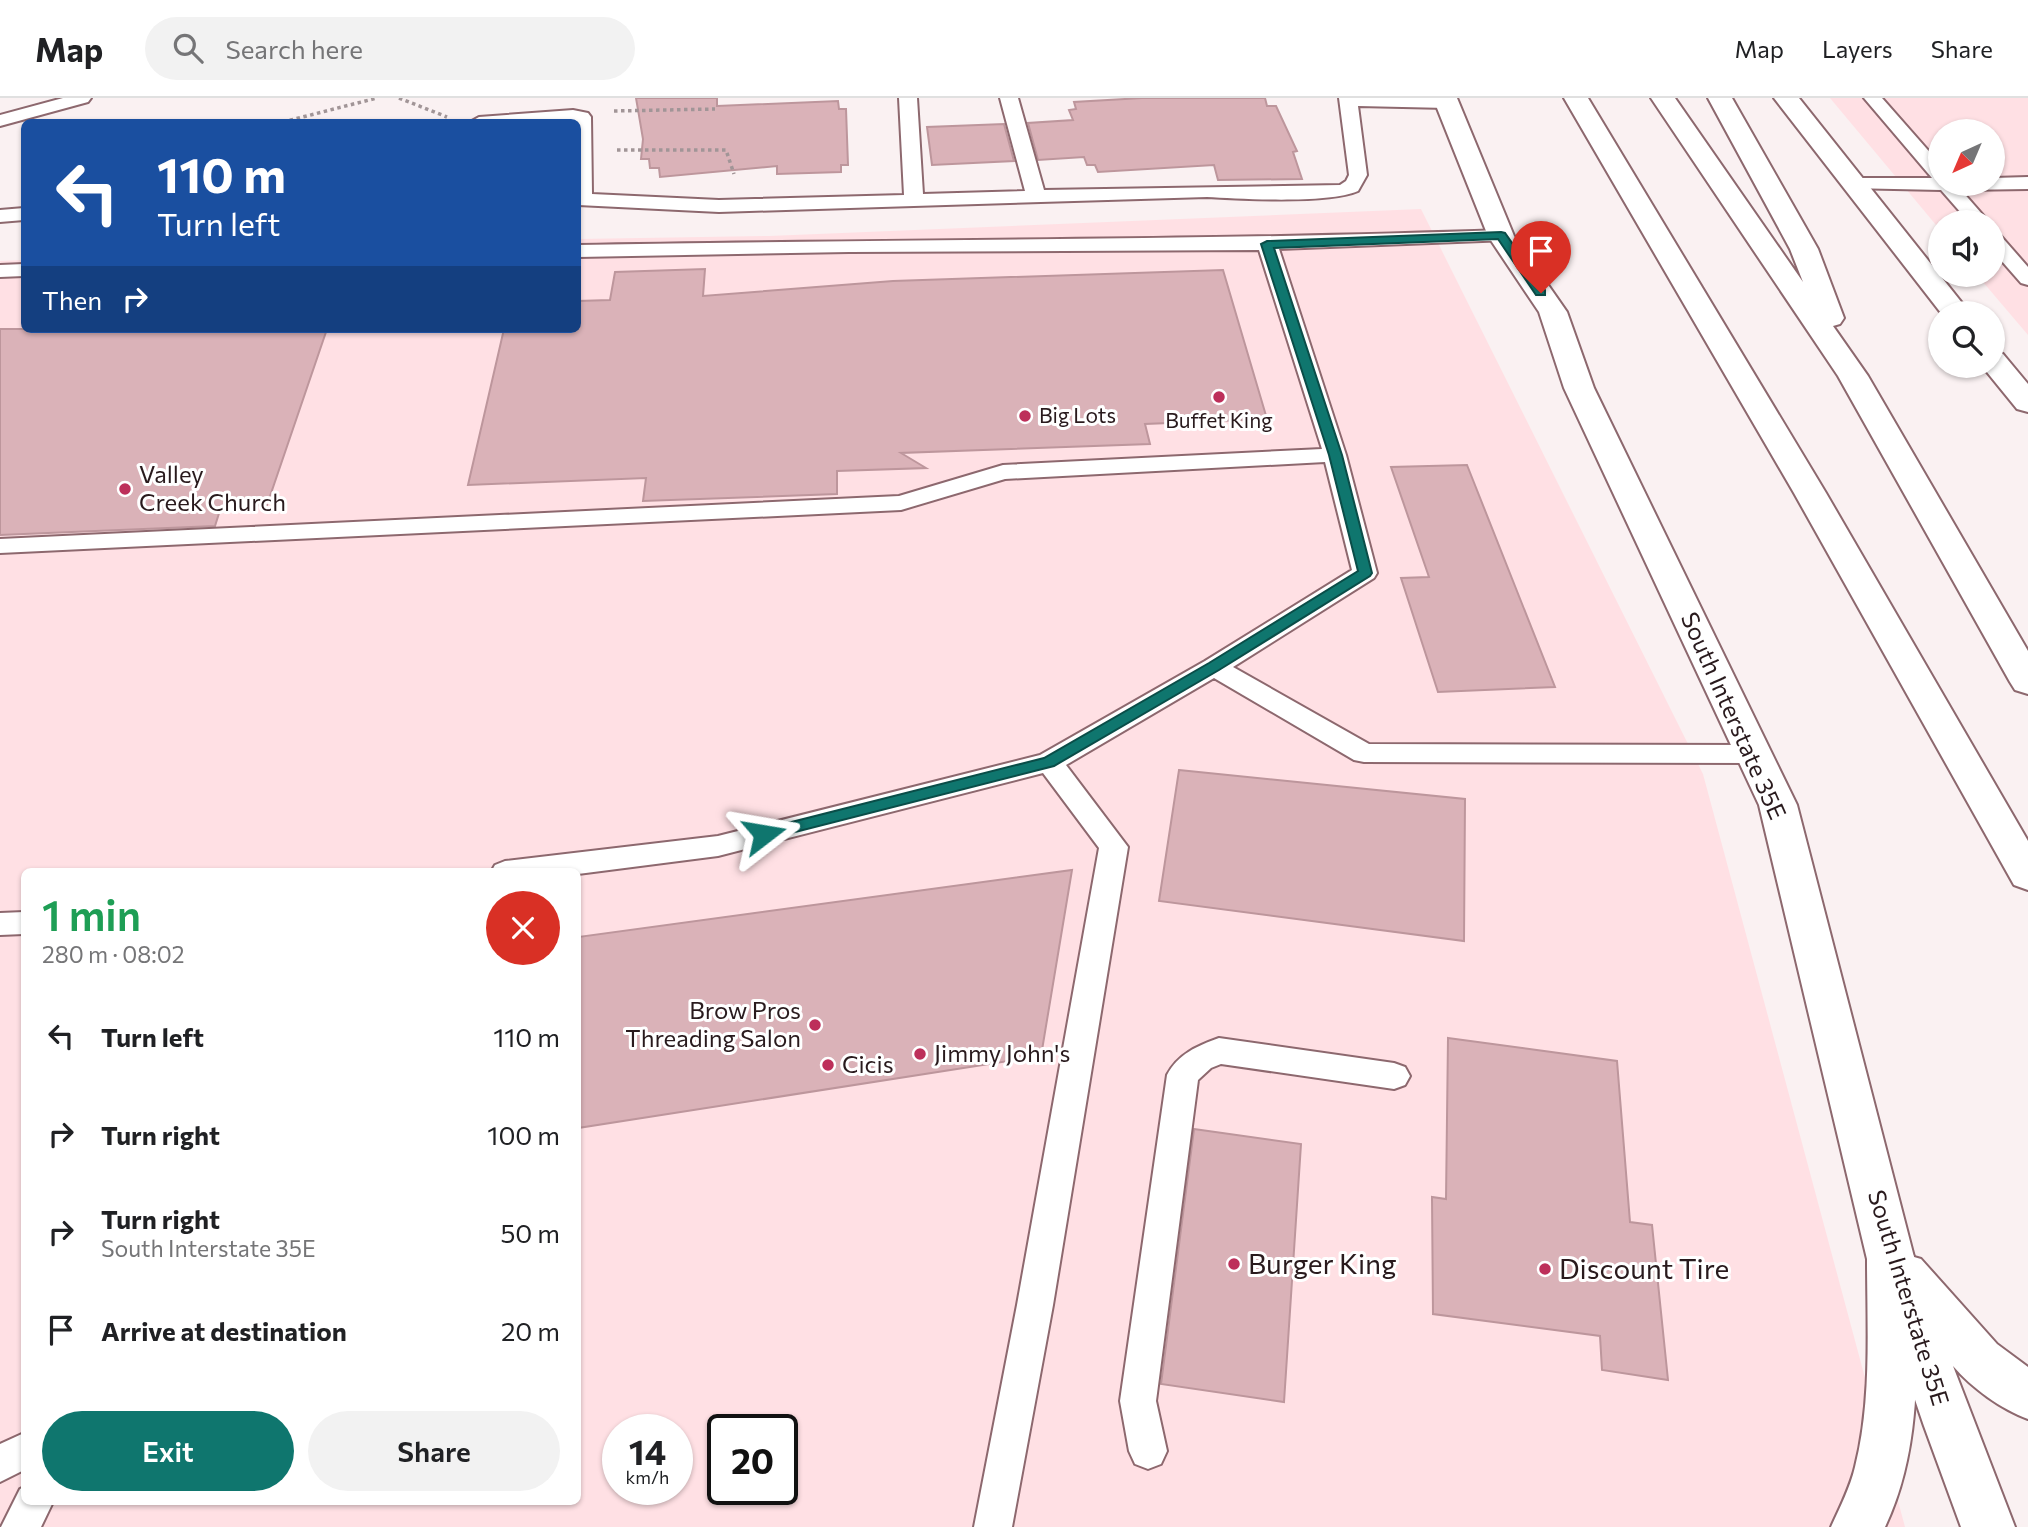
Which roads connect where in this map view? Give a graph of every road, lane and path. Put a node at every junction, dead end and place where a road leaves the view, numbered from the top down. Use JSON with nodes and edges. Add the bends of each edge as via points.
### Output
{"nodes":[{"id":1,"x":82,"y":98,"type":"edge"},
{"id":2,"x":377,"y":98,"type":"edge"},
{"id":3,"x":399,"y":98,"type":"edge"},
{"id":4,"x":908,"y":98,"type":"edge"},
{"id":5,"x":1009,"y":98,"type":"edge"},
{"id":6,"x":1576,"y":98,"type":"edge"},
{"id":7,"x":1663,"y":98,"type":"edge"},
{"id":8,"x":1720,"y":98,"type":"edge"},
{"id":9,"x":1786,"y":98,"type":"edge"},
{"id":10,"x":1873,"y":98,"type":"edge"},
{"id":11,"x":1348,"y":99,"type":"edge"},
{"id":12,"x":1446,"y":100,"type":"edge"},
{"id":13,"x":715,"y":109,"type":"dead end"},
{"id":14,"x":582,"y":117,"type":"junction"},
{"id":15,"x":295,"y":119,"type":"edge"},
{"id":16,"x":452,"y":119,"type":"dead end"},
{"id":17,"x":519,"y":119,"type":"edge"},
{"id":18,"x":0,"y":121,"type":"edge"},
{"id":19,"x":623,"y":150,"type":"dead end"},
{"id":20,"x":581,"y":158,"type":"edge"},
{"id":21,"x":1928,"y":162,"type":"edge"},
{"id":22,"x":2028,"y":183,"type":"edge"},
{"id":23,"x":1854,"y":184,"type":"junction"},
{"id":24,"x":1928,"y":184,"type":"edge"},
{"id":25,"x":2006,"y":184,"type":"edge"},
{"id":26,"x":1957,"y":196,"type":"edge"},
{"id":27,"x":1036,"y":197,"type":"junction"},
{"id":28,"x":581,"y":200,"type":"edge"},
{"id":29,"x":914,"y":201,"type":"junction"},
{"id":30,"x":736,"y":206,"type":"junction"},
{"id":31,"x":1969,"y":210,"type":"edge"},
{"id":32,"x":21,"y":214,"type":"edge"},
{"id":33,"x":0,"y":216,"type":"edge"},
{"id":34,"x":1501,"y":236,"type":"junction"},
{"id":35,"x":1267,"y":244,"type":"junction"},
{"id":36,"x":581,"y":251,"type":"edge"},
{"id":37,"x":2005,"y":253,"type":"edge"},
{"id":38,"x":21,"y":270,"type":"edge"},
{"id":39,"x":0,"y":271,"type":"edge"},
{"id":40,"x":2028,"y":279,"type":"edge"},
{"id":41,"x":1947,"y":301,"type":"edge"},
{"id":42,"x":2005,"y":375,"type":"edge"},
{"id":43,"x":1853,"y":376,"type":"junction"},
{"id":44,"x":2028,"y":403,"type":"edge"},
{"id":45,"x":1335,"y":455,"type":"junction"},
{"id":46,"x":0,"y":546,"type":"edge"},
{"id":47,"x":1214,"y":667,"type":"junction"},
{"id":48,"x":2028,"y":681,"type":"edge"},
{"id":49,"x":1754,"y":754,"type":"junction"},
{"id":50,"x":1049,"y":762,"type":"junction"},
{"id":51,"x":538,"y":868,"type":"edge"},
{"id":52,"x":2028,"y":875,"type":"edge"},
{"id":53,"x":21,"y":923,"type":"edge"},
{"id":54,"x":0,"y":924,"type":"edge"},
{"id":55,"x":1394,"y":1076,"type":"dead end"},
{"id":56,"x":1891,"y":1259,"type":"junction"},
{"id":57,"x":2028,"y":1396,"type":"edge"},
{"id":58,"x":1148,"y":1451,"type":"dead end"},
{"id":59,"x":21,"y":1453,"type":"edge"},
{"id":60,"x":0,"y":1464,"type":"edge"},
{"id":61,"x":32,"y":1505,"type":"edge"},
{"id":62,"x":20,"y":1527,"type":"edge"},
{"id":63,"x":993,"y":1527,"type":"edge"},
{"id":64,"x":1858,"y":1527,"type":"edge"},
{"id":65,"x":1988,"y":1527,"type":"edge"}],
"edges":[{"from":1,"to":18,"type":"lane"},
{"from":2,"to":15,"type":"path"},
{"from":3,"to":16,"type":"path"},
{"from":4,"to":29,"type":"lane"},
{"from":5,"to":27,"type":"lane"},
{"from":6,"to":52,"type":"main road"},
{"from":7,"to":43,"type":"main road"},
{"from":8,"to":43,"type":"main road","via":[[1804,249]]},
{"from":9,"to":23,"type":"main road"},
{"from":10,"to":21,"type":"lane"},
{"from":11,"to":12,"type":"lane"},
{"from":11,"to":27,"type":"lane","via":[[1359,175],[1349,188],[1322,193],[1208,191]]},
{"from":12,"to":34,"type":"main road","name":"South Interstate 35E"},
{"from":13,"to":14,"type":"path","via":[[627,110]]},
{"from":14,"to":17,"type":"lane"},
{"from":14,"to":20,"type":"lane"},
{"from":19,"to":30,"type":"path","via":[[726,150],[738,186]]},
{"from":22,"to":25,"type":"lane"},
{"from":23,"to":24,"type":"lane"},
{"from":23,"to":41,"type":"main road"},
{"from":26,"to":31,"type":"lane"},
{"from":27,"to":29,"type":"lane"},
{"from":28,"to":30,"type":"lane"},
{"from":29,"to":30,"type":"lane"},
{"from":32,"to":33,"type":"lane"},
{"from":34,"to":35,"type":"lane"},
{"from":34,"to":49,"type":"main road","name":"South Interstate 35E","via":[[1553,312],[1579,388]]},
{"from":35,"to":36,"type":"lane"},
{"from":35,"to":45,"type":"lane"},
{"from":37,"to":40,"type":"lane"},
{"from":38,"to":39,"type":"lane"},
{"from":42,"to":44,"type":"main road"},
{"from":43,"to":48,"type":"main road"},
{"from":45,"to":46,"type":"lane","via":[[1003,472],[901,503]]},
{"from":45,"to":47,"type":"lane","via":[[1365,573]]},
{"from":47,"to":49,"type":"lane","via":[[1364,753]]},
{"from":47,"to":50,"type":"lane"},
{"from":49,"to":56,"type":"main road","name":"South Interstate 35E","via":[[1778,805]]},
{"from":50,"to":51,"type":"lane","via":[[718,846]]},
{"from":50,"to":63,"type":"lane","via":[[1114,847]]},
{"from":53,"to":54,"type":"lane"},
{"from":55,"to":58,"type":"lane","via":[[1219,1051],[1200,1059],[1183,1075],[1138,1401]]},
{"from":56,"to":57,"type":"main road","via":[[1979,1360]]},
{"from":56,"to":64,"type":"main road","via":[[1889,1431],[1870,1508]]},
{"from":56,"to":65,"type":"main road","name":"South Interstate 35E"},
{"from":59,"to":60,"type":"lane"},
{"from":61,"to":62,"type":"lane"}]}
